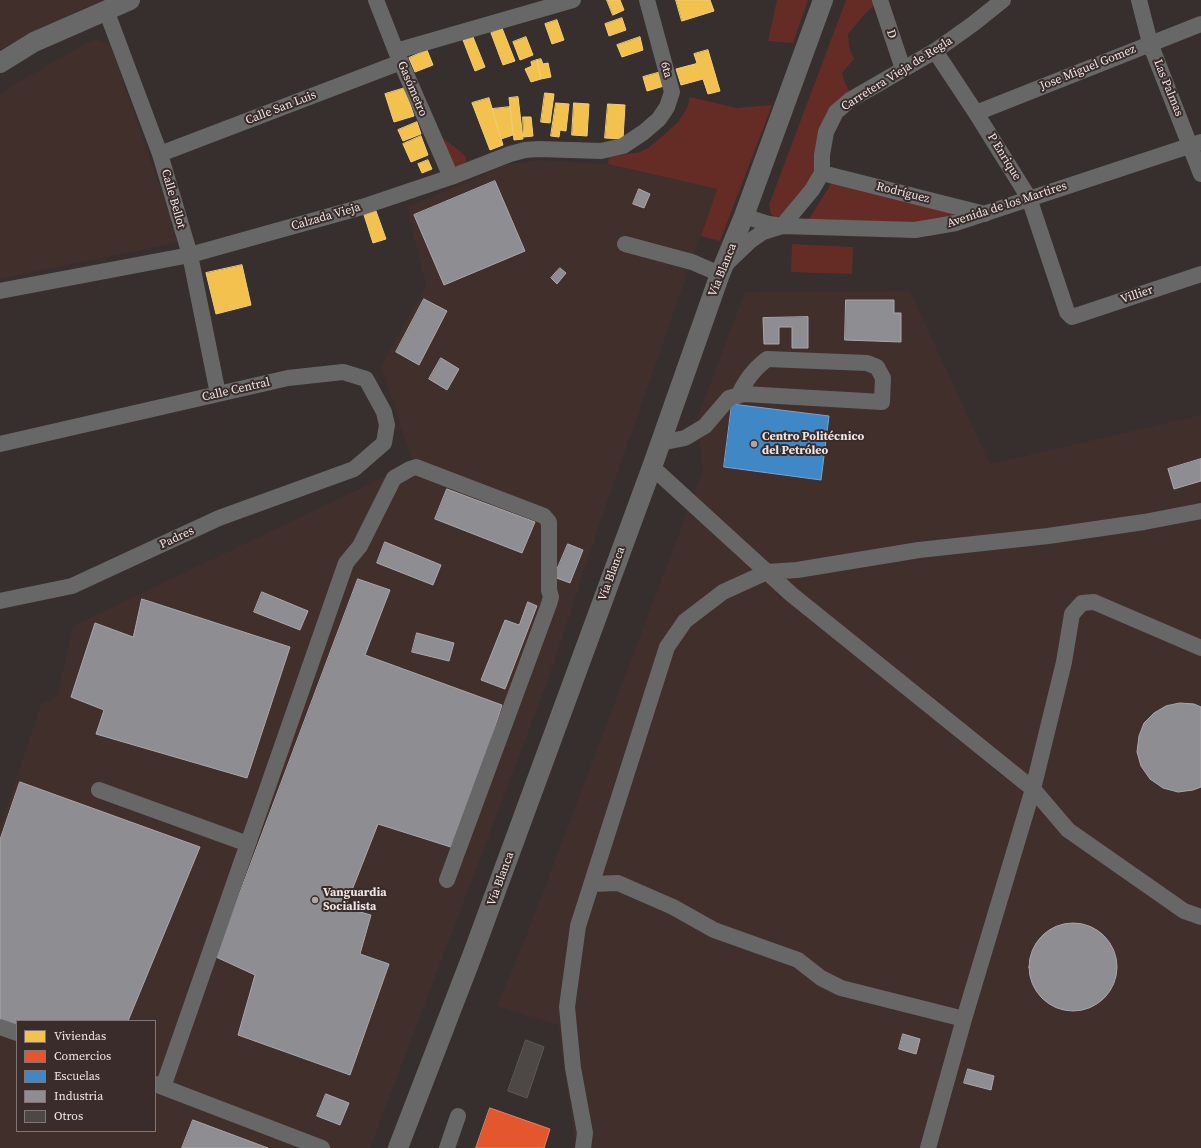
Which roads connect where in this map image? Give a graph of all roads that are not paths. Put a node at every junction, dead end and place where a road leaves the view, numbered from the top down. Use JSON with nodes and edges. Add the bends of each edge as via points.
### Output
{"nodes":[{"id":1,"x":130,"y":0,"type":"edge"},
{"id":2,"x":376,"y":0,"type":"edge"},
{"id":3,"x":573,"y":0,"type":"edge"},
{"id":4,"x":647,"y":0,"type":"edge"},
{"id":5,"x":823,"y":0,"type":"edge"},
{"id":6,"x":880,"y":0,"type":"edge"},
{"id":7,"x":1002,"y":0,"type":"edge"},
{"id":8,"x":1139,"y":0,"type":"edge"},
{"id":9,"x":106,"y":10,"type":"junction"},
{"id":10,"x":1201,"y":24,"type":"edge"},
{"id":11,"x":1150,"y":43,"type":"junction"},
{"id":12,"x":935,"y":50,"type":"junction"},
{"id":13,"x":399,"y":57,"type":"junction"},
{"id":14,"x":0,"y":63,"type":"edge"},
{"id":15,"x":903,"y":69,"type":"junction"},
{"id":16,"x":976,"y":113,"type":"junction"},
{"id":17,"x":644,"y":132,"type":"joint"},
{"id":18,"x":1196,"y":144,"type":"edge"},
{"id":19,"x":160,"y":154,"type":"junction"},
{"id":20,"x":822,"y":173,"type":"junction"},
{"id":21,"x":1201,"y":174,"type":"edge"},
{"id":22,"x":451,"y":177,"type":"junction"},
{"id":23,"x":1029,"y":198,"type":"junction"},
{"id":24,"x":985,"y":214,"type":"junction"},
{"id":25,"x":744,"y":216,"type":"junction"},
{"id":26,"x":782,"y":226,"type":"junction"},
{"id":27,"x":625,"y":244,"type":"dead end"},
{"id":28,"x":190,"y":255,"type":"junction"},
{"id":29,"x":722,"y":270,"type":"junction"},
{"id":30,"x":1201,"y":274,"type":"edge"},
{"id":31,"x":0,"y":291,"type":"edge"},
{"id":32,"x":1072,"y":317,"type":"joint"},
{"id":33,"x":218,"y":394,"type":"junction"},
{"id":34,"x":738,"y":396,"type":"junction"},
{"id":35,"x":660,"y":443,"type":"junction"},
{"id":36,"x":0,"y":444,"type":"edge"},
{"id":37,"x":652,"y":467,"type":"junction"},
{"id":38,"x":354,"y":468,"type":"joint"},
{"id":39,"x":1201,"y":511,"type":"edge"},
{"id":40,"x":767,"y":572,"type":"junction"},
{"id":41,"x":0,"y":601,"type":"edge"},
{"id":42,"x":1201,"y":648,"type":"edge"},
{"id":43,"x":1033,"y":789,"type":"junction"},
{"id":44,"x":99,"y":790,"type":"dead end"},
{"id":45,"x":248,"y":844,"type":"junction"},
{"id":46,"x":447,"y":880,"type":"dead end"},
{"id":47,"x":592,"y":884,"type":"junction"},
{"id":48,"x":1201,"y":917,"type":"edge"},
{"id":49,"x":964,"y":1019,"type":"junction"},
{"id":50,"x":0,"y":1027,"type":"edge"},
{"id":51,"x":16,"y":1033,"type":"edge"},
{"id":52,"x":159,"y":1086,"type":"edge"},
{"id":53,"x":458,"y":1116,"type":"dead end"},
{"id":54,"x":322,"y":1148,"type":"edge"},
{"id":55,"x":398,"y":1148,"type":"edge"},
{"id":56,"x":447,"y":1148,"type":"edge"},
{"id":57,"x":583,"y":1148,"type":"edge"},
{"id":58,"x":928,"y":1148,"type":"edge"}],
"edges":[{"from":1,"to":9,"type":"main road"},
{"from":2,"to":13,"type":"street","name":"Gasómetro"},
{"from":3,"to":13,"type":"street","name":"Calle San Luis"},
{"from":4,"to":17,"type":"street","name":"6ta","via":[[672,92],[667,107],[659,119]]},
{"from":5,"to":25,"type":"main road","name":"Vía Blanca"},
{"from":6,"to":15,"type":"street","name":"D"},
{"from":7,"to":12,"type":"street","name":"Carretera Vieja de Regla"},
{"from":8,"to":11,"type":"street","name":"Las Palmas"},
{"from":9,"to":14,"type":"main road","via":[[34,42]]},
{"from":9,"to":19,"type":"street","name":"Calle Bellot"},
{"from":10,"to":11,"type":"street","name":"Jose Miguel Gomez"},
{"from":11,"to":16,"type":"street","name":"Jose Miguel Gomez"},
{"from":11,"to":18,"type":"street","name":"Las Palmas"},
{"from":12,"to":15,"type":"street","name":"Carretera Vieja de Regla"},
{"from":12,"to":16,"type":"street","name":"P Enrique"},
{"from":13,"to":19,"type":"street","name":"Calle San Luis"},
{"from":13,"to":22,"type":"street","name":"Gasómetro"},
{"from":15,"to":20,"type":"street","name":"Carretera Vieja de Regla","via":[[850,100],[836,112],[826,132]]},
{"from":16,"to":23,"type":"street","name":"P Enrique"},
{"from":17,"to":22,"type":"street","name":"Calzada Vieja","via":[[623,146],[601,151],[525,150]]},
{"from":18,"to":21,"type":"street","name":"Las Palmas"},
{"from":18,"to":23,"type":"street","name":"Avenida de los Martires"},
{"from":19,"to":28,"type":"street","name":"Calle Bellot"},
{"from":20,"to":24,"type":"street","name":"Rodríguez"},
{"from":20,"to":26,"type":"street","name":"Carretera Vieja de Regla","via":[[812,190]]},
{"from":22,"to":28,"type":"street","name":"Calzada Vieja","via":[[362,207]]},
{"from":23,"to":24,"type":"street","name":"Avenida de los Martires"},
{"from":23,"to":32,"type":"street","name":"P Enrique","via":[[1067,312]]},
{"from":24,"to":26,"type":"street","name":"Avenida de los Martires","via":[[956,223],[915,230]]},
{"from":25,"to":26,"type":"street"},
{"from":25,"to":29,"type":"main road","name":"Vía Blanca"},
{"from":26,"to":29,"type":"street","via":[[763,232],[750,241]]},
{"from":27,"to":29,"type":"street"},
{"from":28,"to":31,"type":"street","name":"Calzada Vieja"},
{"from":28,"to":33,"type":"street","name":"Calle Bellot"},
{"from":29,"to":35,"type":"main road","name":"Vía Blanca"},
{"from":30,"to":32,"type":"street","name":"Villier"},
{"from":33,"to":36,"type":"street","name":"Calle Central"},
{"from":33,"to":38,"type":"street","name":"Calle Central","via":[[288,378],[343,372],[366,379],[384,412],[387,425],[384,443]]},
{"from":34,"to":34,"type":"street","via":[[744,394],[882,402],[883,378],[877,367],[868,363],[773,359],[757,367],[745,381]]},
{"from":34,"to":35,"type":"street","via":[[729,398],[705,426],[685,438]]},
{"from":35,"to":37,"type":"main road","name":"Vía Blanca"},
{"from":37,"to":40,"type":"street"},
{"from":37,"to":55,"type":"main road","name":"Vía Blanca","via":[[472,956]]},
{"from":38,"to":41,"type":"street","name":"Padres","via":[[219,518],[72,586]]},
{"from":39,"to":40,"type":"street","via":[[1048,536],[919,550],[797,570]]},
{"from":40,"to":43,"type":"street"},
{"from":40,"to":47,"type":"street","via":[[723,592],[685,621],[667,647]]},
{"from":42,"to":43,"type":"street","via":[[1094,602],[1082,603],[1072,614],[1064,662]]},
{"from":43,"to":48,"type":"street","via":[[1068,830],[1184,910]]},
{"from":43,"to":49,"type":"street"},
{"from":44,"to":45,"type":"street"},
{"from":45,"to":46,"type":"street","via":[[346,563],[360,546],[394,478],[416,467],[544,516],[550,526],[549,604]]},
{"from":45,"to":52,"type":"street"},
{"from":47,"to":49,"type":"street","via":[[618,883],[673,907],[714,930],[798,960],[821,978],[841,988]]},
{"from":47,"to":57,"type":"street","via":[[578,926],[566,1007],[573,1068],[585,1133]]},
{"from":49,"to":58,"type":"street"},
{"from":50,"to":51,"type":"street"},
{"from":52,"to":54,"type":"street"},
{"from":53,"to":56,"type":"street"}]}
